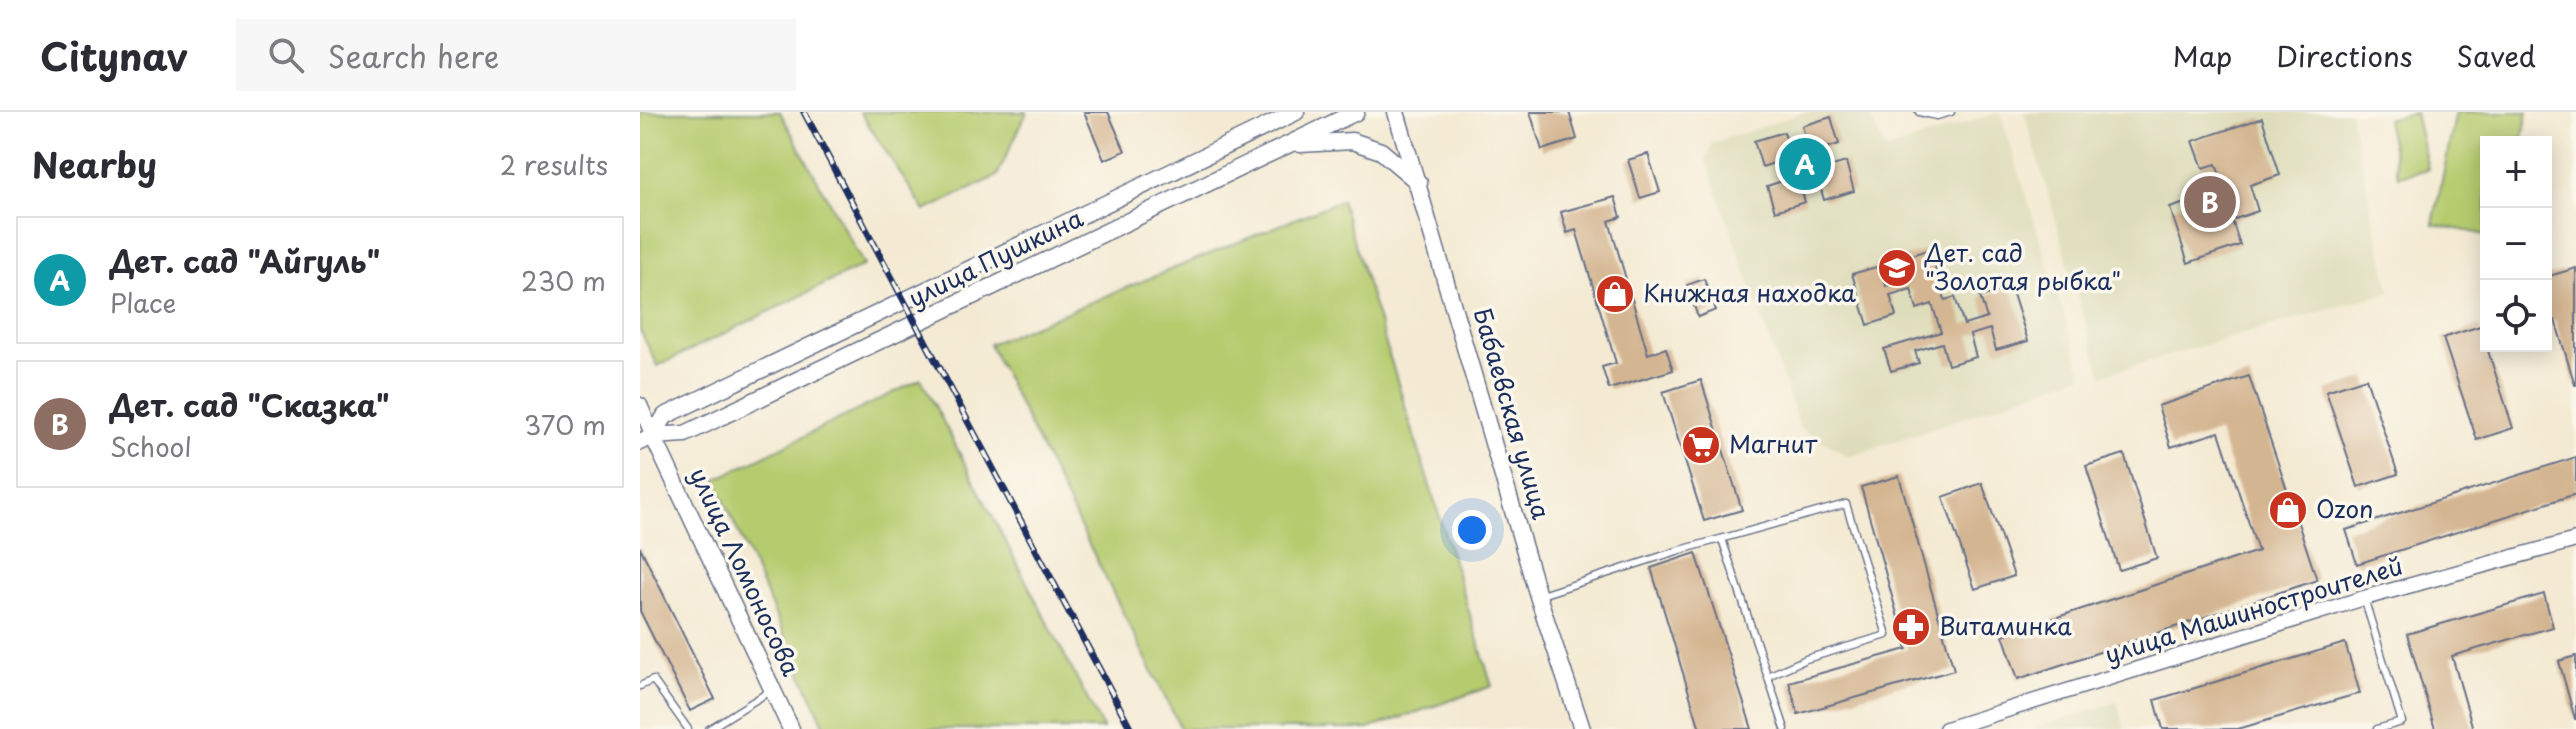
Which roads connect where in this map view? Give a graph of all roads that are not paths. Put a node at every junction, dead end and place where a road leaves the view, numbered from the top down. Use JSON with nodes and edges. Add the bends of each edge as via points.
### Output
{"nodes":[{"id":1,"x":1296,"y":112,"type":"edge"},
{"id":2,"x":1356,"y":112,"type":"edge"},
{"id":3,"x":1396,"y":112,"type":"edge"},
{"id":4,"x":1919,"y":112,"type":"edge"},
{"id":5,"x":1951,"y":112,"type":"edge"},
{"id":6,"x":1290,"y":144,"type":"junction"},
{"id":7,"x":1419,"y":183,"type":"junction"},
{"id":8,"x":640,"y":405,"type":"edge"},
{"id":9,"x":647,"y":439,"type":"edge"},
{"id":10,"x":1722,"y":539,"type":"junction"},
{"id":11,"x":2575,"y":543,"type":"edge"},
{"id":12,"x":1538,"y":596,"type":"junction"},
{"id":13,"x":2364,"y":598,"type":"junction"},
{"id":14,"x":1768,"y":676,"type":"junction"},
{"id":15,"x":640,"y":686,"type":"edge"},
{"id":16,"x":773,"y":689,"type":"junction"},
{"id":17,"x":688,"y":729,"type":"edge"},
{"id":18,"x":709,"y":729,"type":"edge"},
{"id":19,"x":791,"y":729,"type":"edge"},
{"id":20,"x":1582,"y":729,"type":"edge"},
{"id":21,"x":1785,"y":729,"type":"edge"},
{"id":22,"x":1946,"y":729,"type":"edge"},
{"id":23,"x":2377,"y":729,"type":"edge"}],
"edges":[{"from":1,"to":9,"type":"main road","name":"улица Пушкина","via":[[665,416]]},
{"from":2,"to":6,"type":"main road","name":"улица Пушкина"},
{"from":3,"to":7,"type":"main road","name":"Бабаевская улица"},
{"from":4,"to":5,"type":"lane"},
{"from":6,"to":7,"type":"main road","via":[[1352,141],[1381,151]]},
{"from":6,"to":9,"type":"main road","name":"улица Пушкина","via":[[685,434]]},
{"from":7,"to":12,"type":"main road","name":"Бабаевская улица"},
{"from":8,"to":9,"type":"street"},
{"from":9,"to":16,"type":"main road","name":"улица Ломоносова"},
{"from":10,"to":12,"type":"lane"},
{"from":10,"to":14,"type":"lane"},
{"from":10,"to":14,"type":"lane","via":[[1846,504],[1887,635]]},
{"from":11,"to":13,"type":"street","name":"улица Машиностроителей"},
{"from":12,"to":20,"type":"main road","name":"Бабаевская улица"},
{"from":13,"to":22,"type":"street","name":"улица Машиностроителей"},
{"from":13,"to":23,"type":"lane","via":[[2402,722]]},
{"from":14,"to":21,"type":"lane"},
{"from":15,"to":17,"type":"lane","via":[[653,680]]},
{"from":16,"to":18,"type":"lane"},
{"from":16,"to":19,"type":"main road","name":"улица Ломоносова"}]}
